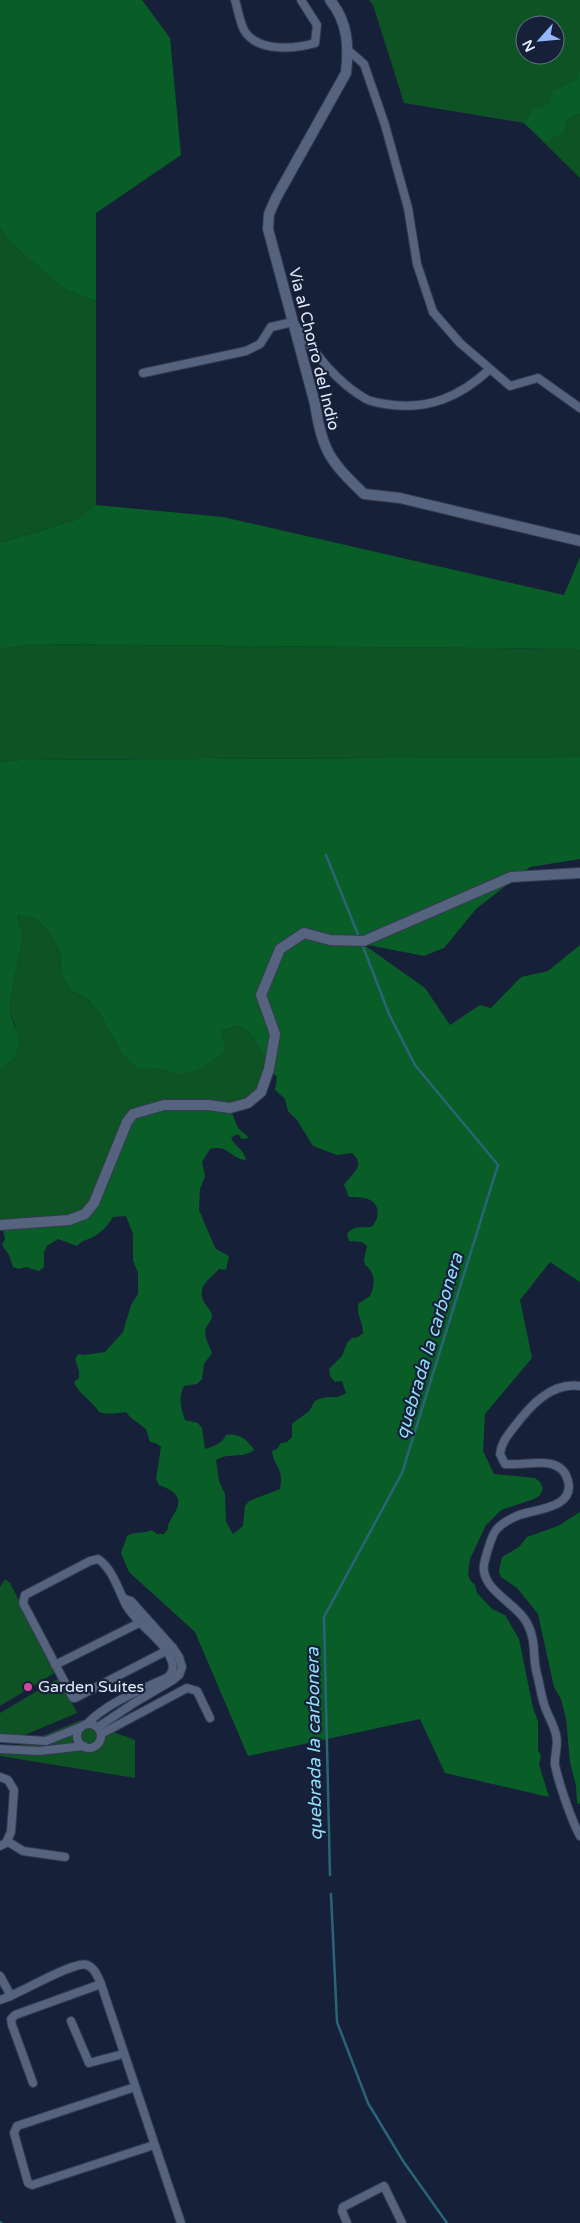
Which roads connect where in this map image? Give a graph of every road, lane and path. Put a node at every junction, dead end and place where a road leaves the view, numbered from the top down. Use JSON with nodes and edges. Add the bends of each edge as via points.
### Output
{"nodes":[{"id":1,"x":235,"y":0,"type":"edge"},
{"id":2,"x":301,"y":0,"type":"edge"},
{"id":3,"x":330,"y":0,"type":"edge"},
{"id":4,"x":349,"y":51,"type":"junction"},
{"id":5,"x":293,"y":322,"type":"junction"},
{"id":6,"x":490,"y":369,"type":"junction"},
{"id":7,"x":143,"y":373,"type":"dead end"},
{"id":8,"x":580,"y":408,"type":"edge"},
{"id":9,"x":580,"y":541,"type":"edge"},
{"id":10,"x":580,"y":873,"type":"edge"},
{"id":11,"x":0,"y":1225,"type":"edge"},
{"id":12,"x":580,"y":1386,"type":"edge"},
{"id":13,"x":144,"y":1620,"type":"junction"},
{"id":14,"x":170,"y":1649,"type":"junction"},
{"id":15,"x":55,"y":1665,"type":"junction"},
{"id":16,"x":131,"y":1699,"type":"junction"},
{"id":17,"x":210,"y":1718,"type":"dead end"},
{"id":18,"x":84,"y":1725,"type":"junction"},
{"id":19,"x":99,"y":1730,"type":"junction"},
{"id":20,"x":0,"y":1738,"type":"edge"},
{"id":21,"x":84,"y":1746,"type":"junction"},
{"id":22,"x":0,"y":1749,"type":"edge"},
{"id":23,"x":0,"y":1777,"type":"edge"},
{"id":24,"x":580,"y":1836,"type":"edge"},
{"id":25,"x":7,"y":1841,"type":"junction"},
{"id":26,"x":0,"y":1846,"type":"edge"},
{"id":27,"x":65,"y":1857,"type":"dead end"},
{"id":28,"x":0,"y":1976,"type":"edge"},
{"id":29,"x":101,"y":1984,"type":"junction"},
{"id":30,"x":11,"y":1996,"type":"junction"},
{"id":31,"x":0,"y":2000,"type":"edge"},
{"id":32,"x":71,"y":2021,"type":"dead end"},
{"id":33,"x":123,"y":2054,"type":"junction"},
{"id":34,"x":33,"y":2083,"type":"dead end"},
{"id":35,"x":135,"y":2087,"type":"junction"},
{"id":36,"x":154,"y":2145,"type":"junction"},
{"id":37,"x":181,"y":2223,"type":"edge"},
{"id":38,"x":347,"y":2223,"type":"edge"},
{"id":39,"x":402,"y":2223,"type":"edge"}],
"edges":[{"from":1,"to":2,"type":"street","via":[[245,33],[260,44],[298,48],[315,44],[317,25]]},
{"from":3,"to":4,"type":"street","name":"Vía al Chorro del Indio","via":[[346,28]]},
{"from":4,"to":5,"type":"street","name":"Vía al Chorro del Indio","via":[[346,73],[269,214],[268,229]]},
{"from":4,"to":6,"type":"street","via":[[364,64],[386,125],[408,208],[417,264],[433,312],[460,343]]},
{"from":5,"to":6,"type":"street","via":[[324,365],[368,400],[398,406],[424,404],[472,386]]},
{"from":5,"to":7,"type":"street","via":[[271,327],[260,344],[246,351]]},
{"from":5,"to":9,"type":"street","name":"Vía al Chorro del Indio","via":[[328,456],[364,494],[400,498]]},
{"from":6,"to":8,"type":"street","via":[[510,386],[538,378]]},
{"from":10,"to":11,"type":"street","via":[[511,877],[364,941],[330,940],[304,933],[280,949],[261,995],[274,1034],[269,1069],[261,1092],[248,1103],[230,1108],[164,1105],[133,1114],[94,1203],[85,1214],[69,1220]]},
{"from":12,"to":24,"type":"street","via":[[565,1386],[537,1400],[503,1443],[500,1454],[505,1464],[535,1462],[553,1465],[566,1475],[569,1486],[561,1502],[518,1515],[499,1526],[493,1535],[484,1569],[490,1584],[520,1613],[531,1633],[542,1698],[557,1736],[555,1765]]},
{"from":13,"to":14,"type":"street"},
{"from":13,"to":15,"type":"street"},
{"from":13,"to":15,"type":"street","via":[[131,1602],[124,1599],[107,1568],[98,1560],[90,1561],[25,1595],[24,1602]]},
{"from":14,"to":15,"type":"street","via":[[75,1698],[71,1697]]},
{"from":14,"to":16,"type":"street","via":[[182,1667],[179,1675]]},
{"from":16,"to":18,"type":"street","via":[[100,1713]]},
{"from":16,"to":19,"type":"street"},
{"from":17,"to":19,"type":"street","via":[[197,1691],[187,1688]]},
{"from":18,"to":19,"type":"street"},
{"from":18,"to":20,"type":"street","via":[[46,1741]]},
{"from":18,"to":21,"type":"street","via":[[77,1737]]},
{"from":19,"to":21,"type":"street","via":[[98,1744],[91,1748]]},
{"from":21,"to":22,"type":"street","via":[[39,1751]]},
{"from":23,"to":25,"type":"street","via":[[8,1780],[14,1790],[11,1832]]},
{"from":25,"to":26,"type":"street"},
{"from":25,"to":27,"type":"street","via":[[22,1851]]},
{"from":28,"to":30,"type":"street"},
{"from":29,"to":30,"type":"street","via":[[93,1969],[82,1964]]},
{"from":29,"to":33,"type":"street"},
{"from":29,"to":34,"type":"street","via":[[11,2019]]},
{"from":30,"to":31,"type":"street"},
{"from":32,"to":33,"type":"street","via":[[89,2063]]},
{"from":33,"to":35,"type":"street"},
{"from":35,"to":36,"type":"street"},
{"from":35,"to":36,"type":"street","via":[[19,2123],[14,2133],[28,2183]]},
{"from":36,"to":37,"type":"street"},
{"from":38,"to":39,"type":"street","via":[[343,2207],[384,2186]]}]}
